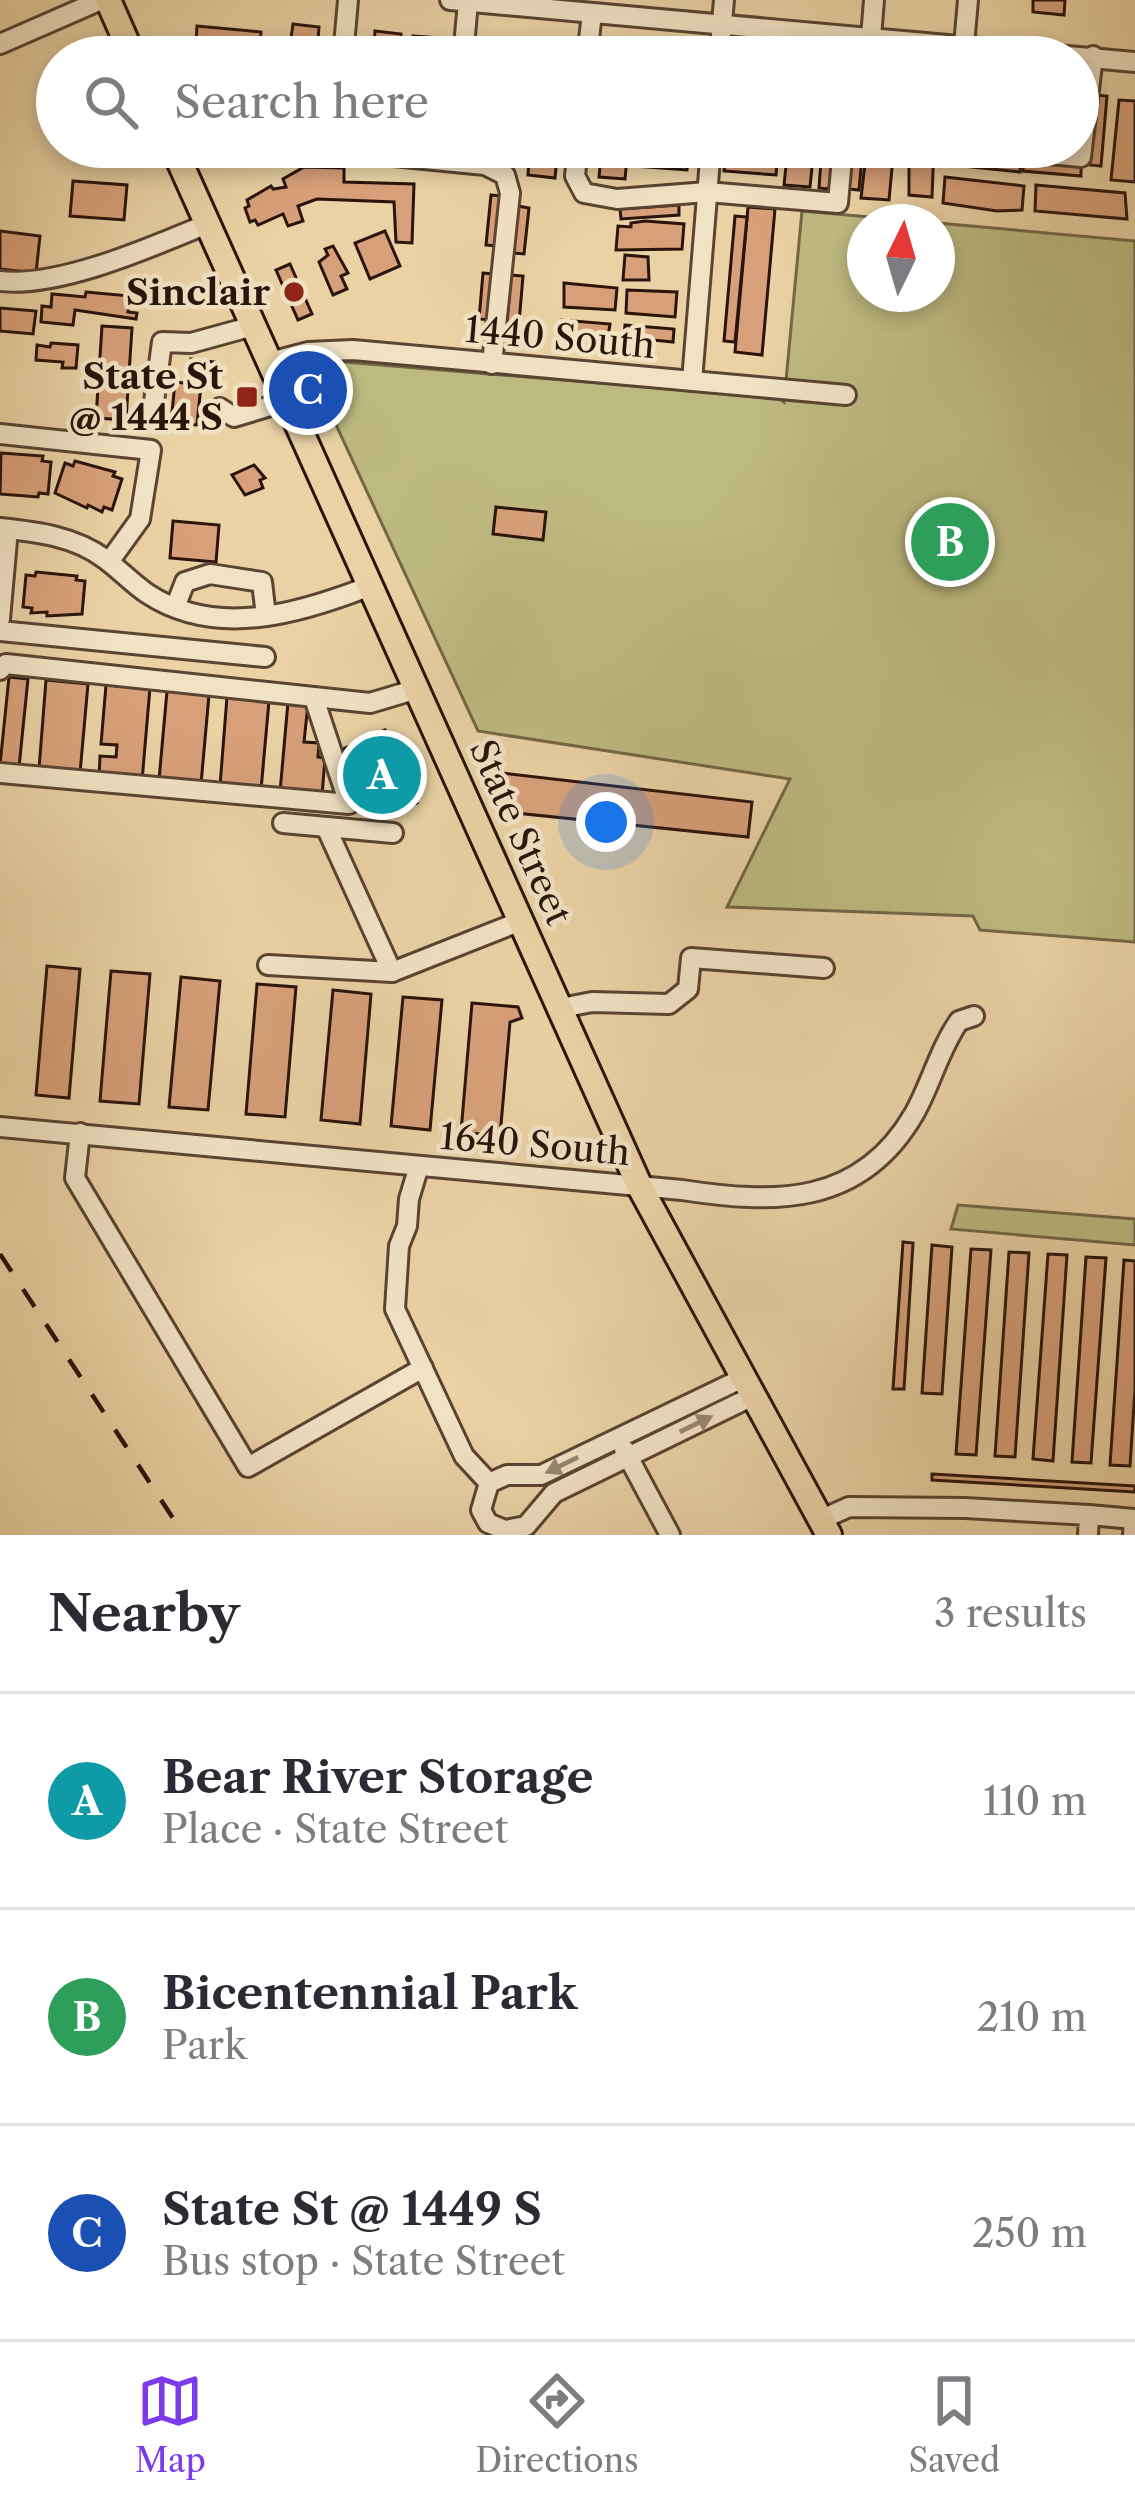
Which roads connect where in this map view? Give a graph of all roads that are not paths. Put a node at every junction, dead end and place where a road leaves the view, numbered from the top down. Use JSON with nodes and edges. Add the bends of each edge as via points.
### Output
{"nodes":[{"id":1,"x":104,"y":0,"type":"edge"},
{"id":2,"x":348,"y":0,"type":"edge"},
{"id":3,"x":724,"y":0,"type":"edge"},
{"id":4,"x":874,"y":0,"type":"edge"},
{"id":5,"x":968,"y":0,"type":"edge"},
{"id":6,"x":470,"y":1,"type":"edge"},
{"id":7,"x":551,"y":4,"type":"edge"},
{"id":8,"x":592,"y":13,"type":"junction"},
{"id":9,"x":722,"y":24,"type":"junction"},
{"id":10,"x":122,"y":36,"type":"edge"},
{"id":11,"x":345,"y":36,"type":"edge"},
{"id":12,"x":466,"y":36,"type":"edge"},
{"id":13,"x":589,"y":36,"type":"edge"},
{"id":14,"x":721,"y":36,"type":"edge"},
{"id":15,"x":862,"y":36,"type":"joint"},
{"id":16,"x":973,"y":36,"type":"edge"},
{"id":17,"x":2,"y":37,"type":"edge"},
{"id":18,"x":1099,"y":57,"type":"edge"},
{"id":19,"x":1135,"y":62,"type":"edge"},
{"id":20,"x":182,"y":168,"type":"edge"},
{"id":21,"x":494,"y":168,"type":"edge"},
{"id":22,"x":575,"y":168,"type":"edge"},
{"id":23,"x":709,"y":168,"type":"edge"},
{"id":24,"x":841,"y":168,"type":"edge"},
{"id":25,"x":707,"y":192,"type":"junction"},
{"id":26,"x":207,"y":224,"type":"junction"},
{"id":27,"x":0,"y":281,"type":"edge"},
{"id":28,"x":253,"y":326,"type":"junction"},
{"id":29,"x":270,"y":362,"type":"junction"},
{"id":30,"x":492,"y":364,"type":"junction"},
{"id":31,"x":692,"y":381,"type":"junction"},
{"id":32,"x":846,"y":395,"type":"dead end"},
{"id":33,"x":287,"y":401,"type":"junction"},
{"id":34,"x":220,"y":408,"type":"dead end"},
{"id":35,"x":153,"y":409,"type":"dead end"},
{"id":36,"x":0,"y":434,"type":"edge"},
{"id":37,"x":4,"y":529,"type":"edge"},
{"id":38,"x":109,"y":562,"type":"junction"},
{"id":39,"x":370,"y":586,"type":"junction"},
{"id":40,"x":176,"y":605,"type":"junction"},
{"id":41,"x":266,"y":616,"type":"junction"},
{"id":42,"x":0,"y":619,"type":"edge"},
{"id":43,"x":0,"y":631,"type":"edge"},
{"id":44,"x":266,"y":657,"type":"dead end"},
{"id":45,"x":0,"y":670,"type":"edge"},
{"id":46,"x":417,"y":689,"type":"junction"},
{"id":47,"x":314,"y":698,"type":"junction"},
{"id":48,"x":0,"y":773,"type":"edge"},
{"id":49,"x":284,"y":823,"type":"dead end"},
{"id":50,"x":326,"y":827,"type":"junction"},
{"id":51,"x":394,"y":833,"type":"dead end"},
{"id":52,"x":521,"y":921,"type":"junction"},
{"id":53,"x":268,"y":965,"type":"dead end"},
{"id":54,"x":824,"y":968,"type":"dead end"},
{"id":55,"x":392,"y":972,"type":"junction"},
{"id":56,"x":561,"y":1008,"type":"junction"},
{"id":57,"x":974,"y":1016,"type":"dead end"},
{"id":58,"x":0,"y":1126,"type":"edge"},
{"id":59,"x":80,"y":1133,"type":"junction"},
{"id":60,"x":419,"y":1166,"type":"junction"},
{"id":61,"x":640,"y":1187,"type":"junction"},
{"id":62,"x":423,"y":1368,"type":"junction"},
{"id":63,"x":748,"y":1387,"type":"junction"},
{"id":64,"x":618,"y":1438,"type":"junction"},
{"id":65,"x":628,"y":1457,"type":"junction"},
{"id":66,"x":489,"y":1483,"type":"junction"},
{"id":67,"x":1089,"y":1525,"type":"edge"},
{"id":68,"x":825,"y":1528,"type":"edge"},
{"id":69,"x":531,"y":1531,"type":"edge"},
{"id":70,"x":670,"y":1535,"type":"edge"},
{"id":71,"x":1133,"y":1535,"type":"edge"}],
"edges":[{"from":1,"to":10,"type":"main road"},
{"from":1,"to":17,"type":"street"},
{"from":2,"to":11,"type":"street"},
{"from":3,"to":9,"type":"street"},
{"from":4,"to":15,"type":"street"},
{"from":5,"to":16,"type":"street"},
{"from":6,"to":7,"type":"street"},
{"from":6,"to":12,"type":"street"},
{"from":7,"to":8,"type":"street"},
{"from":8,"to":9,"type":"street"},
{"from":8,"to":13,"type":"street"},
{"from":9,"to":14,"type":"street"},
{"from":9,"to":15,"type":"street"},
{"from":18,"to":19,"type":"street"},
{"from":20,"to":26,"type":"main road","name":"State Street"},
{"from":21,"to":30,"type":"street","via":[[510,193]]},
{"from":22,"to":25,"type":"street","via":[[584,193],[617,199]]},
{"from":23,"to":25,"type":"street"},
{"from":24,"to":25,"type":"street","via":[[838,203]]},
{"from":25,"to":31,"type":"street"},
{"from":26,"to":27,"type":"street","via":[[56,278]]},
{"from":26,"to":28,"type":"main road","name":"State Street"},
{"from":28,"to":29,"type":"main road","name":"State Street"},
{"from":28,"to":35,"type":"street","via":[[191,343],[162,342]]},
{"from":29,"to":30,"type":"street","name":"1440 South","via":[[332,349]]},
{"from":29,"to":33,"type":"main road","name":"State Street"},
{"from":30,"to":31,"type":"street","name":"1440 South"},
{"from":31,"to":32,"type":"street","name":"1440 South"},
{"from":33,"to":34,"type":"street","via":[[234,417]]},
{"from":33,"to":39,"type":"main road","name":"State Street"},
{"from":36,"to":38,"type":"street","via":[[152,450],[140,519]]},
{"from":37,"to":38,"type":"street","via":[[59,536]]},
{"from":37,"to":42,"type":"street"},
{"from":38,"to":40,"type":"street"},
{"from":39,"to":41,"type":"street","via":[[304,612]]},
{"from":39,"to":46,"type":"main road","name":"State Street"},
{"from":40,"to":41,"type":"street","via":[[204,615]]},
{"from":40,"to":41,"type":"street","via":[[185,582],[209,574],[262,582]]},
{"from":43,"to":44,"type":"street"},
{"from":45,"to":47,"type":"street","via":[[6,664]]},
{"from":46,"to":47,"type":"street","via":[[370,703]]},
{"from":46,"to":52,"type":"main road","name":"State Street"},
{"from":47,"to":48,"type":"street","via":[[349,804]]},
{"from":49,"to":50,"type":"street"},
{"from":50,"to":51,"type":"street"},
{"from":50,"to":55,"type":"street"},
{"from":52,"to":55,"type":"street"},
{"from":52,"to":56,"type":"main road","name":"State Street"},
{"from":53,"to":55,"type":"street"},
{"from":54,"to":56,"type":"street","via":[[691,958],[688,989],[669,1004]]},
{"from":56,"to":61,"type":"main road","name":"State Street"},
{"from":57,"to":61,"type":"street","name":"1640 South","via":[[949,1036],[902,1132],[869,1167],[818,1194],[750,1200]]},
{"from":58,"to":59,"type":"street","name":"1640 South"},
{"from":59,"to":60,"type":"street","name":"1640 South"},
{"from":59,"to":62,"type":"street","via":[[75,1178],[248,1467]]},
{"from":60,"to":61,"type":"street","name":"1640 South"},
{"from":60,"to":62,"type":"street","via":[[399,1246],[395,1309]]},
{"from":61,"to":63,"type":"main road","name":"State Street"},
{"from":62,"to":66,"type":"street","via":[[464,1456]]},
{"from":63,"to":64,"type":"street"},
{"from":65,"to":63,"type":"street","one_way":true},
{"from":63,"to":68,"type":"main road","name":"State Street"},
{"from":64,"to":65,"type":"street"},
{"from":64,"to":66,"type":"street","one_way":true,"via":[[541,1474]]},
{"from":65,"to":69,"type":"street","via":[[554,1493]]},
{"from":65,"to":70,"type":"street"},
{"from":66,"to":69,"type":"street","via":[[481,1510],[488,1523]]},
{"from":67,"to":68,"type":"street","via":[[964,1508],[849,1508]]},
{"from":67,"to":71,"type":"street","via":[[1134,1519]]}]}
